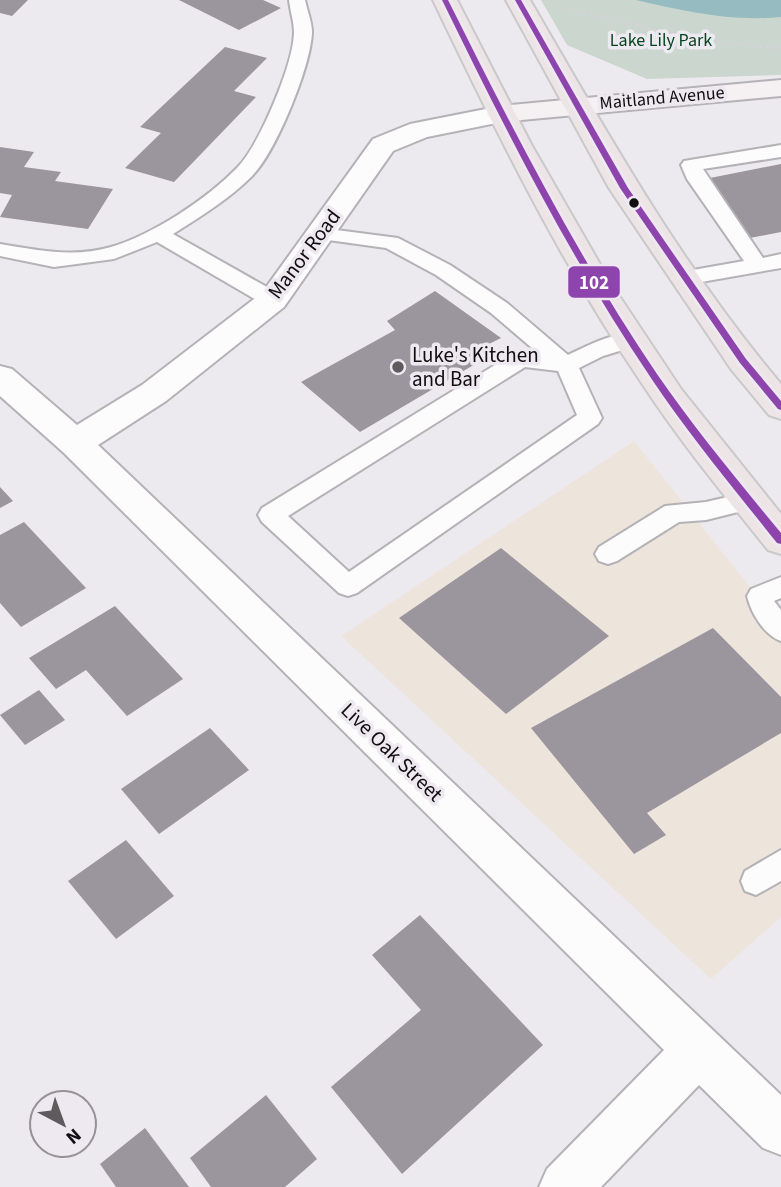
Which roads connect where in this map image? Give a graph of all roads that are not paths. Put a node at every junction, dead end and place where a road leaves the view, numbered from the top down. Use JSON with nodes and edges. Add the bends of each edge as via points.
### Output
{"nodes":[{"id":1,"x":298,"y":0,"type":"edge"},
{"id":2,"x":445,"y":0,"type":"edge"},
{"id":3,"x":518,"y":0,"type":"edge"},
{"id":4,"x":781,"y":88,"type":"edge"},
{"id":5,"x":576,"y":106,"type":"junction"},
{"id":6,"x":501,"y":114,"type":"junction"},
{"id":7,"x":781,"y":151,"type":"edge"},
{"id":8,"x":158,"y":234,"type":"junction"},
{"id":9,"x":321,"y":234,"type":"junction"},
{"id":10,"x":0,"y":250,"type":"edge"},
{"id":11,"x":781,"y":261,"type":"edge"},
{"id":12,"x":758,"y":265,"type":"junction"},
{"id":13,"x":684,"y":278,"type":"junction"},
{"id":14,"x":273,"y":300,"type":"junction"},
{"id":15,"x":631,"y":340,"type":"junction"},
{"id":16,"x":566,"y":365,"type":"junction"},
{"id":17,"x":0,"y":377,"type":"edge"},
{"id":18,"x":781,"y":407,"type":"edge"},
{"id":19,"x":75,"y":443,"type":"junction"},
{"id":20,"x":749,"y":500,"type":"junction"},
{"id":21,"x":781,"y":540,"type":"edge"},
{"id":22,"x":608,"y":554,"type":"dead end"},
{"id":23,"x":781,"y":587,"type":"edge"},
{"id":24,"x":781,"y":630,"type":"edge"},
{"id":25,"x":781,"y":864,"type":"edge"},
{"id":26,"x":756,"y":881,"type":"dead end"},
{"id":27,"x":699,"y":1050,"type":"junction"},
{"id":28,"x":781,"y":1130,"type":"edge"},
{"id":29,"x":565,"y":1187,"type":"edge"}],
"edges":[{"from":1,"to":8,"type":"lane","via":[[303,32],[296,70],[268,135],[246,171]]},
{"from":2,"to":6,"type":"main road"},
{"from":3,"to":5,"type":"main road"},
{"from":4,"to":5,"type":"main road","name":"Maitland Avenue"},
{"from":5,"to":6,"type":"main road","name":"Maitland Avenue"},
{"from":5,"to":13,"type":"main road"},
{"from":6,"to":9,"type":"street","name":"Manor Road","via":[[420,130],[383,145]]},
{"from":6,"to":15,"type":"main road"},
{"from":7,"to":12,"type":"lane","via":[[691,165]]},
{"from":8,"to":10,"type":"lane","via":[[114,253],[54,260]]},
{"from":8,"to":14,"type":"lane"},
{"from":9,"to":14,"type":"street","name":"Manor Road"},
{"from":9,"to":16,"type":"lane","via":[[391,242],[499,308]]},
{"from":11,"to":12,"type":"lane"},
{"from":12,"to":13,"type":"lane"},
{"from":13,"to":18,"type":"main road"},
{"from":14,"to":19,"type":"street","name":"Manor Road","via":[[154,393]]},
{"from":15,"to":16,"type":"lane"},
{"from":15,"to":20,"type":"main road"},
{"from":16,"to":16,"type":"lane","via":[[590,418],[348,586],[271,515],[521,359]]},
{"from":17,"to":19,"type":"street","name":"Live Oak Street"},
{"from":19,"to":27,"type":"street","name":"Live Oak Street"},
{"from":20,"to":21,"type":"main road"},
{"from":20,"to":22,"type":"lane","via":[[674,513]]},
{"from":23,"to":24,"type":"lane","via":[[760,596]]},
{"from":25,"to":26,"type":"lane"},
{"from":27,"to":28,"type":"street","name":"Live Oak Street"},
{"from":27,"to":29,"type":"street"}]}
